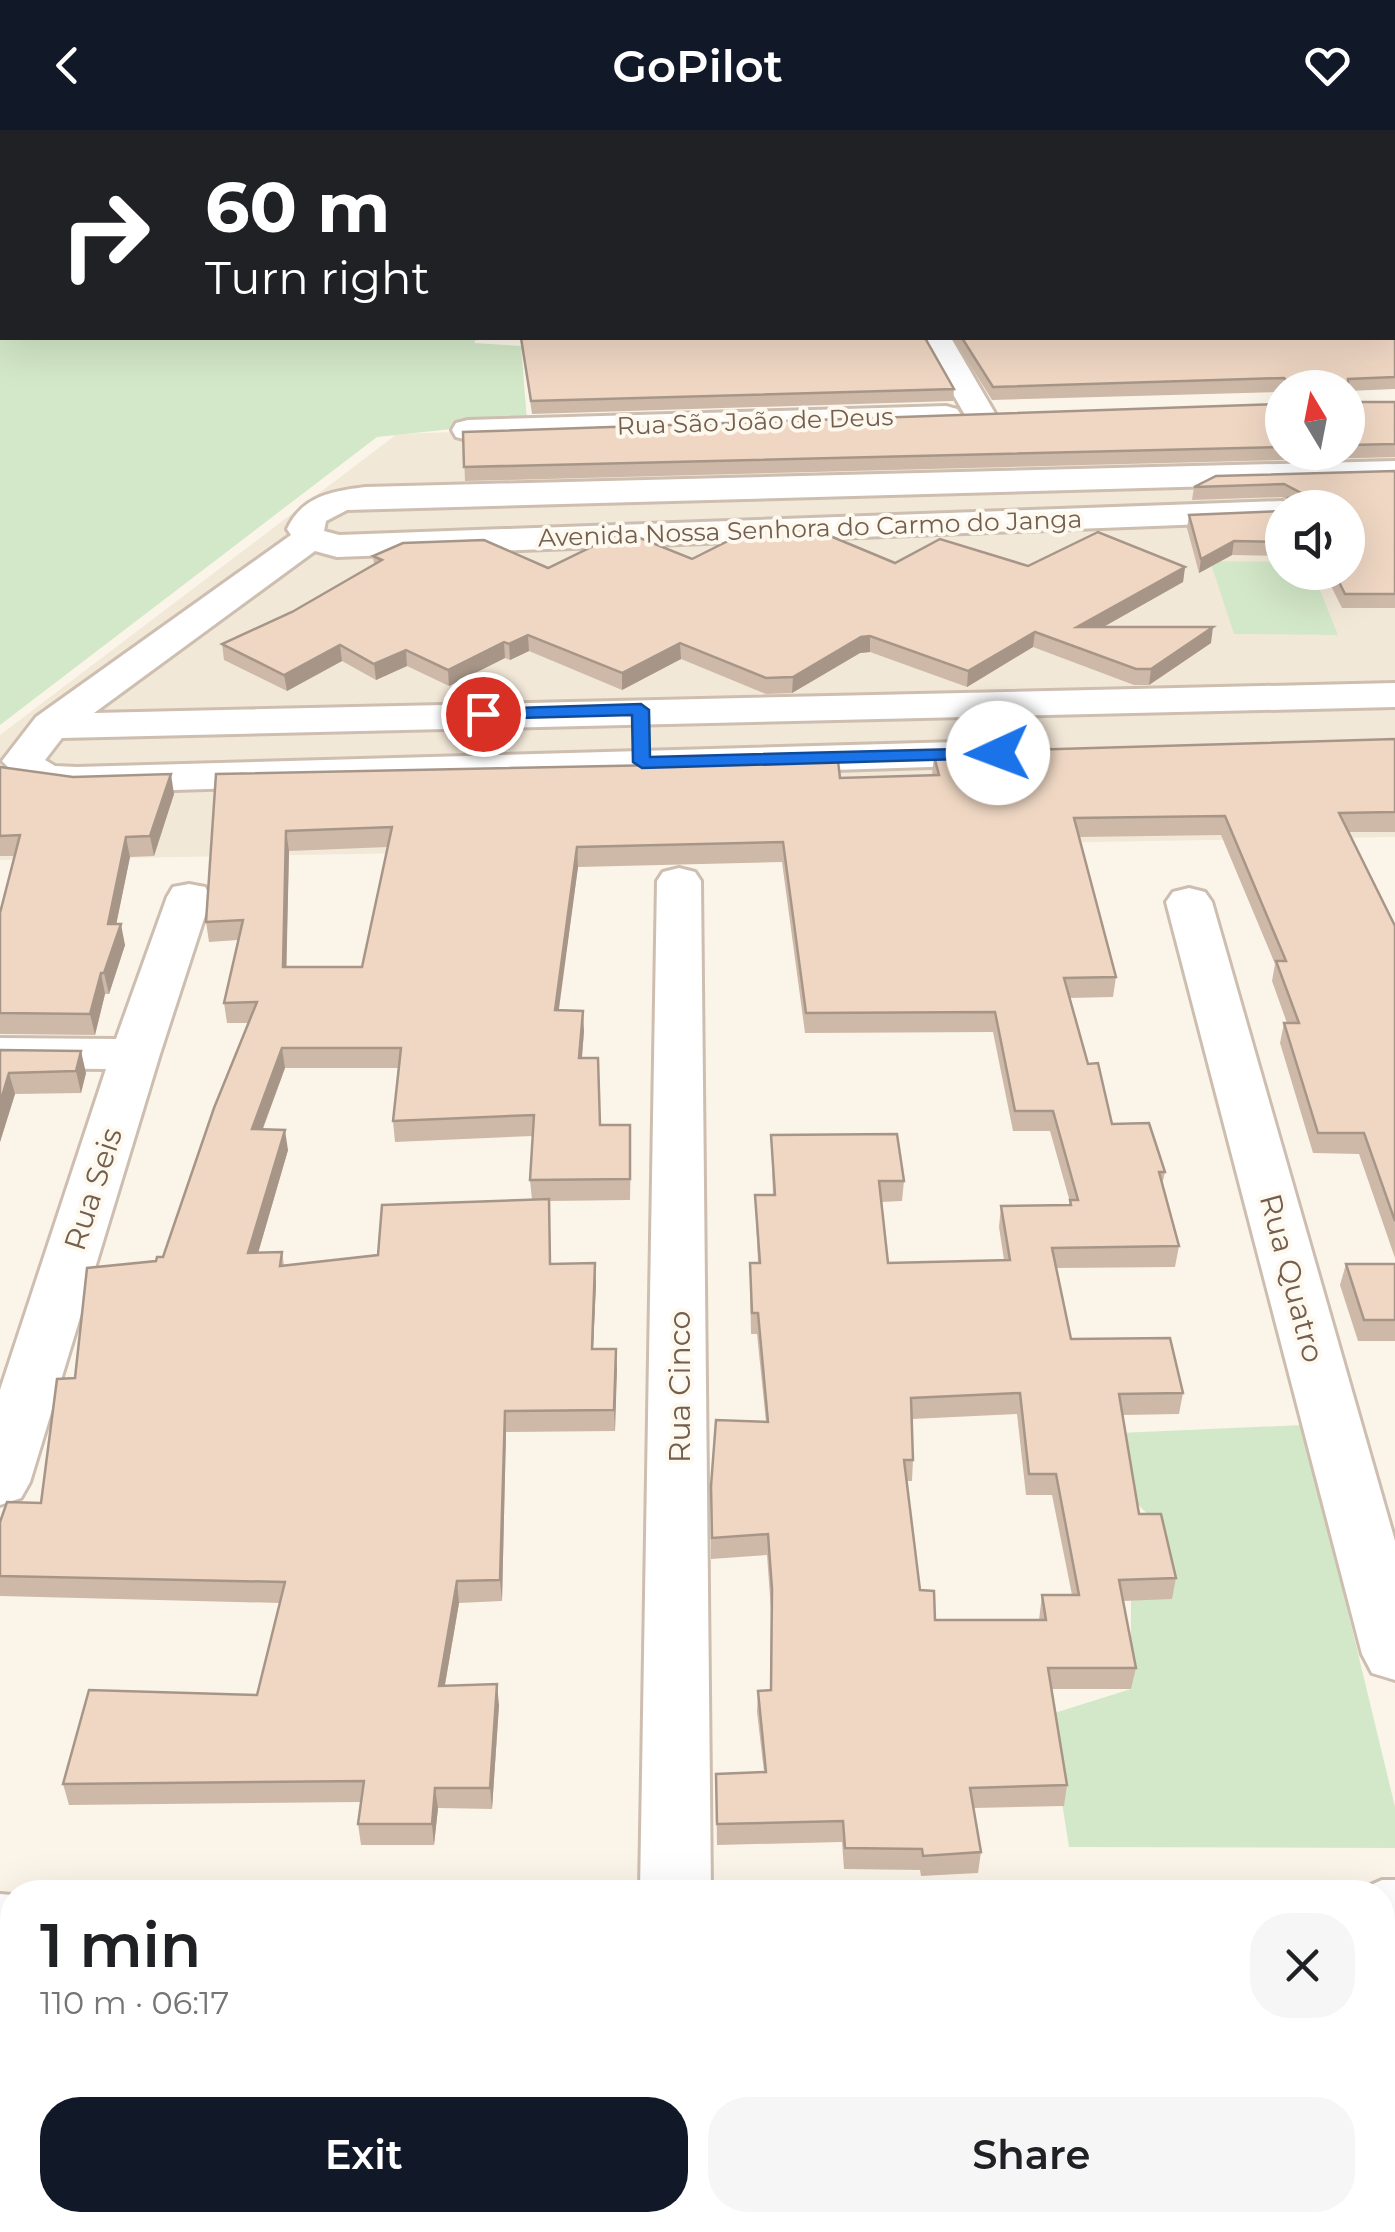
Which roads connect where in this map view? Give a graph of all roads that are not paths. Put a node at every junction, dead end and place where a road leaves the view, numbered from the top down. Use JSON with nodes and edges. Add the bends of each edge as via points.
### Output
{"nodes":[{"id":1,"x":937,"y":340,"type":"edge"},
{"id":2,"x":1018,"y":414,"type":"edge"},
{"id":3,"x":980,"y":415,"type":"junction"},
{"id":4,"x":468,"y":430,"type":"edge"},
{"id":5,"x":1395,"y":472,"type":"edge"},
{"id":6,"x":1149,"y":479,"type":"junction"},
{"id":7,"x":1265,"y":512,"type":"edge"},
{"id":8,"x":1167,"y":515,"type":"junction"},
{"id":9,"x":324,"y":542,"type":"junction"},
{"id":10,"x":1395,"y":695,"type":"edge"},
{"id":11,"x":641,"y":710,"type":"junction"},
{"id":12,"x":50,"y":726,"type":"junction"},
{"id":13,"x":1058,"y":752,"type":"edge"},
{"id":14,"x":642,"y":762,"type":"junction"},
{"id":15,"x":679,"y":881,"type":"dead end"},
{"id":16,"x":190,"y":897,"type":"dead end"},
{"id":17,"x":1189,"y":902,"type":"dead end"},
{"id":18,"x":0,"y":1053,"type":"edge"},
{"id":19,"x":135,"y":1054,"type":"junction"},
{"id":20,"x":0,"y":1482,"type":"edge"},
{"id":21,"x":1395,"y":1654,"type":"edge"},
{"id":22,"x":674,"y":1880,"type":"edge"}],
"edges":[{"from":1,"to":3,"type":"street"},
{"from":2,"to":3,"type":"street","name":"Rua São João de Deus"},
{"from":3,"to":4,"type":"street","name":"Rua São João de Deus"},
{"from":5,"to":6,"type":"street"},
{"from":6,"to":8,"type":"street"},
{"from":6,"to":9,"type":"street","via":[[366,498],[336,501],[306,521],[304,529]]},
{"from":7,"to":8,"type":"street","name":"Avenida Nossa Senhora do Carmo do Janga"},
{"from":8,"to":9,"type":"street","name":"Avenida Nossa Senhora do Carmo do Janga"},
{"from":9,"to":12,"type":"street"},
{"from":10,"to":11,"type":"street"},
{"from":11,"to":12,"type":"street"},
{"from":11,"to":14,"type":"street"},
{"from":12,"to":14,"type":"street","via":[[23,760],[43,778]]},
{"from":13,"to":14,"type":"street"},
{"from":15,"to":22,"type":"street","name":"Rua Cinco"},
{"from":16,"to":19,"type":"street","name":"Rua Seis"},
{"from":17,"to":21,"type":"street","name":"Rua Quatro"},
{"from":18,"to":19,"type":"street"},
{"from":19,"to":20,"type":"street","name":"Rua Seis"}]}
